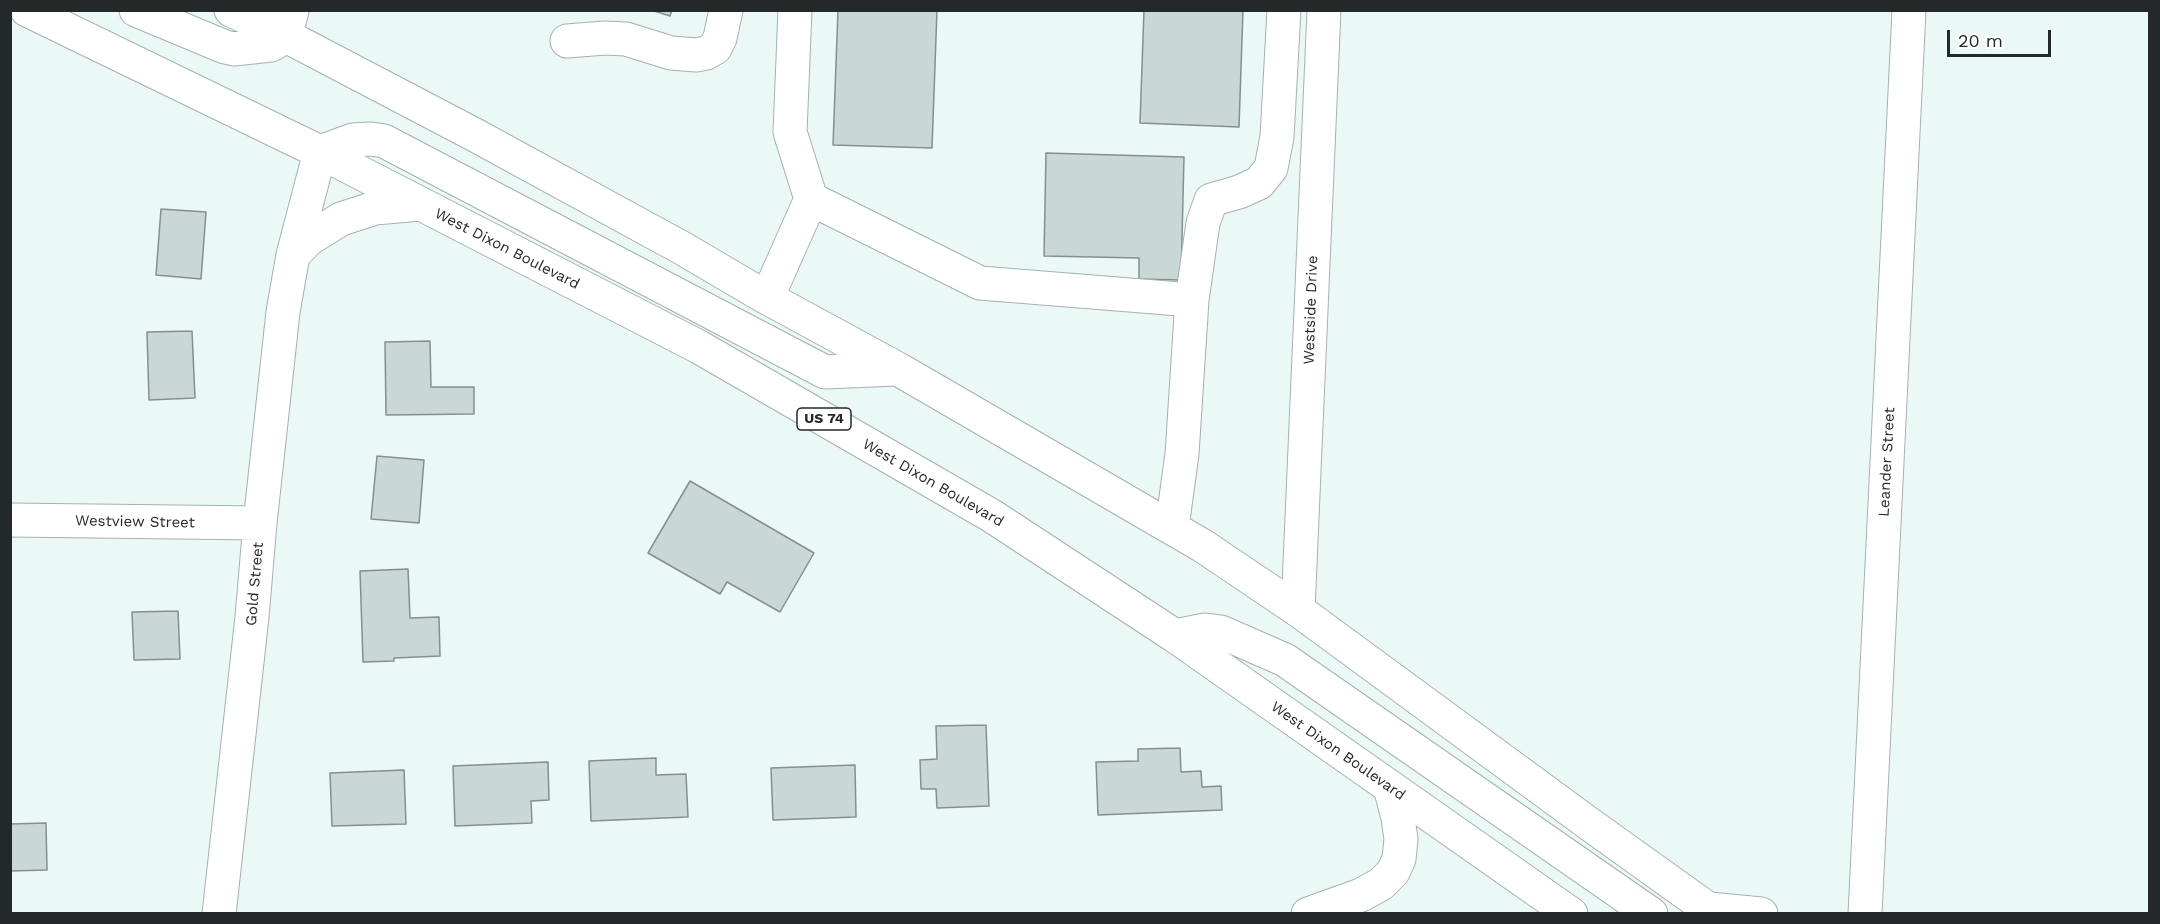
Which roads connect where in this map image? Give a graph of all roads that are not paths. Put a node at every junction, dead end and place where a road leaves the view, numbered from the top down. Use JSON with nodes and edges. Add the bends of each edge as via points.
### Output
{"nodes":[{"id":1,"x":27,"y":10,"type":"edge"},
{"id":2,"x":136,"y":10,"type":"edge"},
{"id":3,"x":231,"y":10,"type":"edge"},
{"id":4,"x":726,"y":10,"type":"edge"},
{"id":5,"x":795,"y":10,"type":"edge"},
{"id":6,"x":1284,"y":10,"type":"edge"},
{"id":7,"x":1324,"y":10,"type":"edge"},
{"id":8,"x":1909,"y":10,"type":"edge"},
{"id":9,"x":289,"y":23,"type":"edge"},
{"id":10,"x":567,"y":41,"type":"dead end"},
{"id":11,"x":320,"y":152,"type":"junction"},
{"id":12,"x":811,"y":199,"type":"junction"},
{"id":13,"x":420,"y":204,"type":"junction"},
{"id":14,"x":293,"y":255,"type":"junction"},
{"id":15,"x":767,"y":298,"type":"junction"},
{"id":16,"x":1192,"y":300,"type":"junction"},
{"id":17,"x":898,"y":369,"type":"junction"},
{"id":18,"x":10,"y":520,"type":"edge"},
{"id":19,"x":260,"y":523,"type":"junction"},
{"id":20,"x":1172,"y":527,"type":"junction"},
{"id":21,"x":1298,"y":609,"type":"junction"},
{"id":22,"x":1175,"y":636,"type":"junction"},
{"id":23,"x":1390,"y":787,"type":"junction"},
{"id":24,"x":1712,"y":911,"type":"edge"},
{"id":25,"x":219,"y":914,"type":"edge"},
{"id":26,"x":1308,"y":914,"type":"edge"},
{"id":27,"x":1571,"y":914,"type":"edge"},
{"id":28,"x":1651,"y":914,"type":"edge"},
{"id":29,"x":1761,"y":914,"type":"edge"},
{"id":30,"x":1865,"y":914,"type":"edge"}],
"edges":[{"from":1,"to":11,"type":"main road","name":"West Dixon Boulevard","number":"US 74"},
{"from":2,"to":9,"type":"main road","via":[[234,49],[271,45]]},
{"from":3,"to":9,"type":"main road"},
{"from":4,"to":10,"type":"main road","via":[[715,48],[696,55],[671,53],[626,39]]},
{"from":5,"to":12,"type":"main road","via":[[790,132]]},
{"from":6,"to":16,"type":"main road","via":[[1277,137],[1271,168],[1259,183],[1211,200],[1203,223]]},
{"from":7,"to":21,"type":"main road","name":"Westside Drive"},
{"from":8,"to":30,"type":"main road","name":"Leander Street"},
{"from":9,"to":15,"type":"main road","via":[[506,152]]},
{"from":11,"to":13,"type":"main road","name":"West Dixon Boulevard","number":"US 74"},
{"from":11,"to":14,"type":"main road","name":"Gold Street"},
{"from":11,"to":17,"type":"main road","via":[[352,140],[384,141],[825,372]]},
{"from":12,"to":15,"type":"main road"},
{"from":12,"to":16,"type":"main road","via":[[980,283]]},
{"from":13,"to":14,"type":"main road","via":[[375,208],[341,219],[309,239]]},
{"from":13,"to":22,"type":"main road","name":"West Dixon Boulevard","number":"US 74","via":[[699,347],[993,516]]},
{"from":14,"to":19,"type":"main road","name":"Gold Street"},
{"from":15,"to":17,"type":"main road"},
{"from":16,"to":20,"type":"main road","via":[[1182,454]]},
{"from":17,"to":20,"type":"main road"},
{"from":18,"to":19,"type":"main road","name":"Westview Street"},
{"from":19,"to":25,"type":"main road","name":"Gold Street"},
{"from":20,"to":21,"type":"main road"},
{"from":21,"to":24,"type":"main road"},
{"from":22,"to":23,"type":"main road","name":"West Dixon Boulevard","number":"US 74"},
{"from":22,"to":28,"type":"main road","via":[[1205,630],[1221,632],[1285,660]]},
{"from":23,"to":26,"type":"main road","via":[[1401,839],[1393,872],[1382,884],[1361,895]]},
{"from":23,"to":27,"type":"main road","name":"West Dixon Boulevard","number":"US 74"},
{"from":24,"to":29,"type":"main road"}]}
